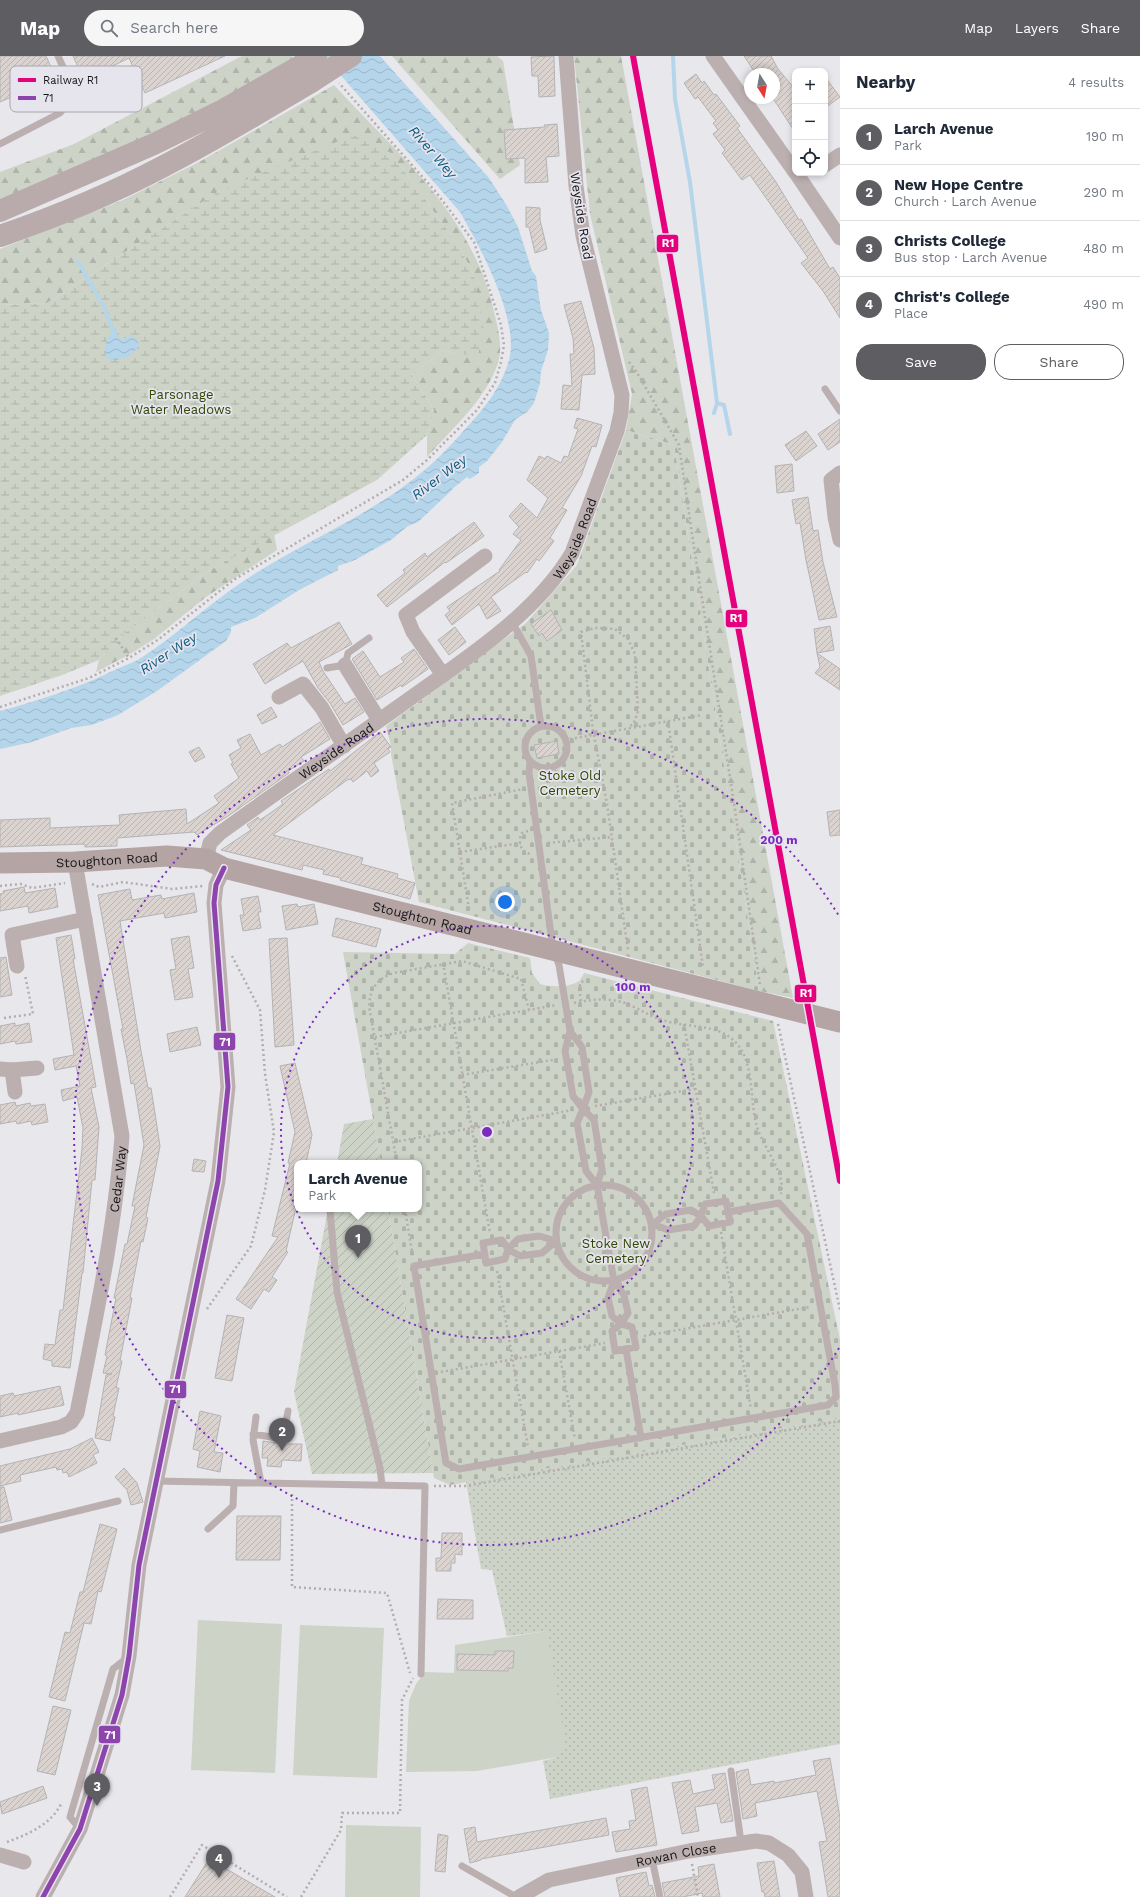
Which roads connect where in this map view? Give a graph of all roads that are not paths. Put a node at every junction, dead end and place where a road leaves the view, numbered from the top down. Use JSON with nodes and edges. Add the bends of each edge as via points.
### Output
{"nodes":[{"id":1,"x":58,"y":56,"type":"edge"},
{"id":2,"x":351,"y":56,"type":"edge"},
{"id":3,"x":566,"y":56,"type":"edge"},
{"id":4,"x":713,"y":56,"type":"edge"},
{"id":5,"x":63,"y":66,"type":"edge"},
{"id":6,"x":309,"y":68,"type":"edge"},
{"id":7,"x":60,"y":112,"type":"edge"},
{"id":8,"x":0,"y":144,"type":"edge"},
{"id":9,"x":840,"y":155,"type":"edge"},
{"id":10,"x":792,"y":163,"type":"edge"},
{"id":11,"x":828,"y":163,"type":"edge"},
{"id":12,"x":802,"y":176,"type":"edge"},
{"id":13,"x":0,"y":211,"type":"edge"},
{"id":14,"x":0,"y":236,"type":"edge"},
{"id":15,"x":840,"y":238,"type":"edge"},
{"id":16,"x":825,"y":389,"type":"dead end"},
{"id":17,"x":840,"y":410,"type":"edge"},
{"id":18,"x":840,"y":473,"type":"edge"},
{"id":19,"x":840,"y":540,"type":"edge"},
{"id":20,"x":485,"y":556,"type":"dead end"},
{"id":21,"x":512,"y":622,"type":"junction"},
{"id":22,"x":369,"y":638,"type":"dead end"},
{"id":23,"x":345,"y":665,"type":"junction"},
{"id":24,"x":327,"y":668,"type":"dead end"},
{"id":25,"x":443,"y":675,"type":"junction"},
{"id":26,"x":279,"y":697,"type":"dead end"},
{"id":27,"x":379,"y":720,"type":"junction"},
{"id":28,"x":541,"y":726,"type":"junction"},
{"id":29,"x":344,"y":746,"type":"junction"},
{"id":30,"x":530,"y":761,"type":"junction"},
{"id":31,"x":206,"y":859,"type":"junction"},
{"id":32,"x":74,"y":862,"type":"junction"},
{"id":33,"x":0,"y":863,"type":"edge"},
{"id":34,"x":220,"y":876,"type":"junction"},
{"id":35,"x":85,"y":919,"type":"junction"},
{"id":36,"x":553,"y":950,"type":"junction"},
{"id":37,"x":17,"y":966,"type":"road end"},
{"id":38,"x":840,"y":1022,"type":"edge"},
{"id":39,"x":570,"y":1031,"type":"junction"},
{"id":40,"x":37,"y":1068,"type":"dead end"},
{"id":41,"x":6,"y":1070,"type":"edge"},
{"id":42,"x":15,"y":1092,"type":"dead end"},
{"id":43,"x":584,"y":1108,"type":"junction"},
{"id":44,"x":597,"y":1185,"type":"junction"},
{"id":45,"x":330,"y":1212,"type":"edge"},
{"id":46,"x":728,"y":1212,"type":"junction"},
{"id":47,"x":701,"y":1216,"type":"junction"},
{"id":48,"x":653,"y":1224,"type":"junction"},
{"id":49,"x":556,"y":1241,"type":"junction"},
{"id":50,"x":508,"y":1249,"type":"junction"},
{"id":51,"x":485,"y":1254,"type":"junction"},
{"id":52,"x":614,"y":1281,"type":"junction"},
{"id":53,"x":621,"y":1324,"type":"junction"},
{"id":54,"x":626,"y":1349,"type":"junction"},
{"id":55,"x":288,"y":1411,"type":"dead end"},
{"id":56,"x":256,"y":1417,"type":"dead end"},
{"id":57,"x":254,"y":1434,"type":"junction"},
{"id":58,"x":641,"y":1438,"type":"junction"},
{"id":59,"x":0,"y":1441,"type":"edge"},
{"id":60,"x":156,"y":1481,"type":"junction"},
{"id":61,"x":234,"y":1483,"type":"junction"},
{"id":62,"x":261,"y":1484,"type":"junction"},
{"id":63,"x":382,"y":1485,"type":"junction"},
{"id":64,"x":118,"y":1501,"type":"dead end"},
{"id":65,"x":208,"y":1529,"type":"dead end"},
{"id":66,"x":0,"y":1530,"type":"edge"},
{"id":67,"x":421,"y":1674,"type":"dead end"},
{"id":68,"x":731,"y":1771,"type":"dead end"},
{"id":69,"x":741,"y":1842,"type":"junction"},
{"id":70,"x":0,"y":1855,"type":"edge"},
{"id":71,"x":652,"y":1859,"type":"junction"},
{"id":72,"x":24,"y":1862,"type":"dead end"},
{"id":73,"x":462,"y":1866,"type":"dead end"},
{"id":74,"x":43,"y":1897,"type":"edge"},
{"id":75,"x":518,"y":1897,"type":"edge"},
{"id":76,"x":660,"y":1897,"type":"edge"},
{"id":77,"x":806,"y":1897,"type":"edge"}],
"edges":[{"from":1,"to":5,"type":"lane"},
{"from":2,"to":6,"type":"highway","bridge":true},
{"from":3,"to":21,"type":"street","name":"Weyside Road","via":[[576,186],[583,236],[622,395],[622,413],[572,553],[562,570],[539,597]]},
{"from":4,"to":10,"type":"street"},
{"from":6,"to":13,"type":"highway","via":[[154,144]]},
{"from":6,"to":14,"type":"highway","via":[[225,133],[161,168]]},
{"from":7,"to":8,"type":"lane"},
{"from":9,"to":11,"type":"street"},
{"from":12,"to":15,"type":"street"},
{"from":16,"to":17,"type":"lane"},
{"from":18,"to":19,"type":"street","via":[[831,480]]},
{"from":20,"to":25,"type":"street","via":[[406,615],[413,632]]},
{"from":21,"to":25,"type":"street","name":"Weyside Road"},
{"from":21,"to":28,"type":"lane","via":[[531,656]]},
{"from":22,"to":23,"type":"lane","via":[[348,653]]},
{"from":23,"to":24,"type":"lane"},
{"from":23,"to":27,"type":"street"},
{"from":25,"to":27,"type":"street","name":"Weyside Road"},
{"from":26,"to":29,"type":"street","via":[[303,684],[322,708]]},
{"from":27,"to":29,"type":"street","name":"Weyside Road"},
{"from":28,"to":30,"type":"lane","via":[[534,729],[526,740],[526,755]]},
{"from":28,"to":30,"type":"lane","via":[[554,728],[560,732],[565,740],[566,750],[555,766],[542,768]]},
{"from":29,"to":31,"type":"street","name":"Weyside Road","via":[[220,833],[210,843]]},
{"from":30,"to":36,"type":"lane","via":[[529,773]]},
{"from":31,"to":32,"type":"street","name":"Stoughton Road","via":[[167,856]]},
{"from":31,"to":34,"type":"street","name":"Stoughton Road"},
{"from":32,"to":33,"type":"street","name":"Stoughton Road"},
{"from":32,"to":35,"type":"street","name":"Cedar Way"},
{"from":34,"to":36,"type":"street","name":"Stoughton Road"},
{"from":34,"to":60,"type":"street","via":[[214,903],[228,1087],[218,1181]]},
{"from":35,"to":37,"type":"street","via":[[12,935]]},
{"from":35,"to":59,"type":"street","name":"Cedar Way","via":[[122,1136],[106,1258],[77,1413],[71,1422],[62,1427]]},
{"from":36,"to":38,"type":"street","name":"Stoughton Road"},
{"from":36,"to":39,"type":"lane","via":[[559,965]]},
{"from":39,"to":43,"type":"lane","via":[[582,1047],[589,1092]]},
{"from":39,"to":43,"type":"lane","via":[[565,1051],[573,1096]]},
{"from":40,"to":41,"type":"street"},
{"from":41,"to":42,"type":"street"},
{"from":43,"to":44,"type":"lane","via":[[594,1120],[602,1169]]},
{"from":43,"to":44,"type":"lane","via":[[577,1123],[586,1171]]},
{"from":44,"to":48,"type":"lane","via":[[622,1187],[636,1196],[647,1208]]},
{"from":44,"to":49,"type":"lane","via":[[576,1193],[566,1202],[558,1221]]},
{"from":44,"to":52,"type":"lane"},
{"from":45,"to":63,"type":"lane","via":[[337,1292]]},
{"from":46,"to":47,"type":"lane","via":[[730,1222],[709,1226]]},
{"from":46,"to":47,"type":"lane","via":[[726,1201],[706,1204]]},
{"from":46,"to":58,"type":"lane","via":[[779,1203],[806,1234],[836,1397],[828,1405]]},
{"from":47,"to":48,"type":"lane","via":[[691,1210],[666,1214]]},
{"from":47,"to":48,"type":"lane","via":[[694,1226],[668,1230]]},
{"from":48,"to":52,"type":"lane","via":[[649,1254],[628,1276]]},
{"from":49,"to":50,"type":"lane","via":[[540,1236],[518,1239]]},
{"from":49,"to":50,"type":"lane","via":[[542,1253],[520,1256]]},
{"from":49,"to":52,"type":"lane","via":[[561,1256],[577,1273],[598,1282]]},
{"from":50,"to":51,"type":"lane","via":[[505,1259],[486,1263]]},
{"from":50,"to":51,"type":"lane","via":[[502,1240],[492,1242],[483,1244]]},
{"from":51,"to":58,"type":"lane","via":[[414,1266],[446,1464],[459,1469]]},
{"from":52,"to":53,"type":"lane","via":[[608,1298],[612,1316]]},
{"from":52,"to":53,"type":"lane","via":[[624,1295],[628,1313]]},
{"from":53,"to":54,"type":"lane","via":[[632,1328],[636,1347]]},
{"from":53,"to":54,"type":"lane","via":[[612,1331],[615,1351]]},
{"from":54,"to":58,"type":"lane"},
{"from":55,"to":57,"type":"lane","via":[[283,1439]]},
{"from":56,"to":57,"type":"lane"},
{"from":57,"to":62,"type":"lane"},
{"from":60,"to":61,"type":"lane"},
{"from":60,"to":74,"type":"street","via":[[139,1565],[122,1695],[80,1829]]},
{"from":61,"to":62,"type":"lane"},
{"from":61,"to":65,"type":"lane","via":[[233,1506]]},
{"from":62,"to":63,"type":"lane"},
{"from":63,"to":67,"type":"lane","via":[[425,1486]]},
{"from":64,"to":66,"type":"lane"},
{"from":68,"to":69,"type":"lane"},
{"from":69,"to":71,"type":"street","name":"Rowan Close"},
{"from":69,"to":77,"type":"street","name":"Rowan Close","via":[[769,1843],[788,1855],[802,1872]]},
{"from":70,"to":72,"type":"street"},
{"from":71,"to":75,"type":"street","name":"Rowan Close","via":[[549,1880]]},
{"from":71,"to":76,"type":"lane"},
{"from":73,"to":75,"type":"lane"}]}
